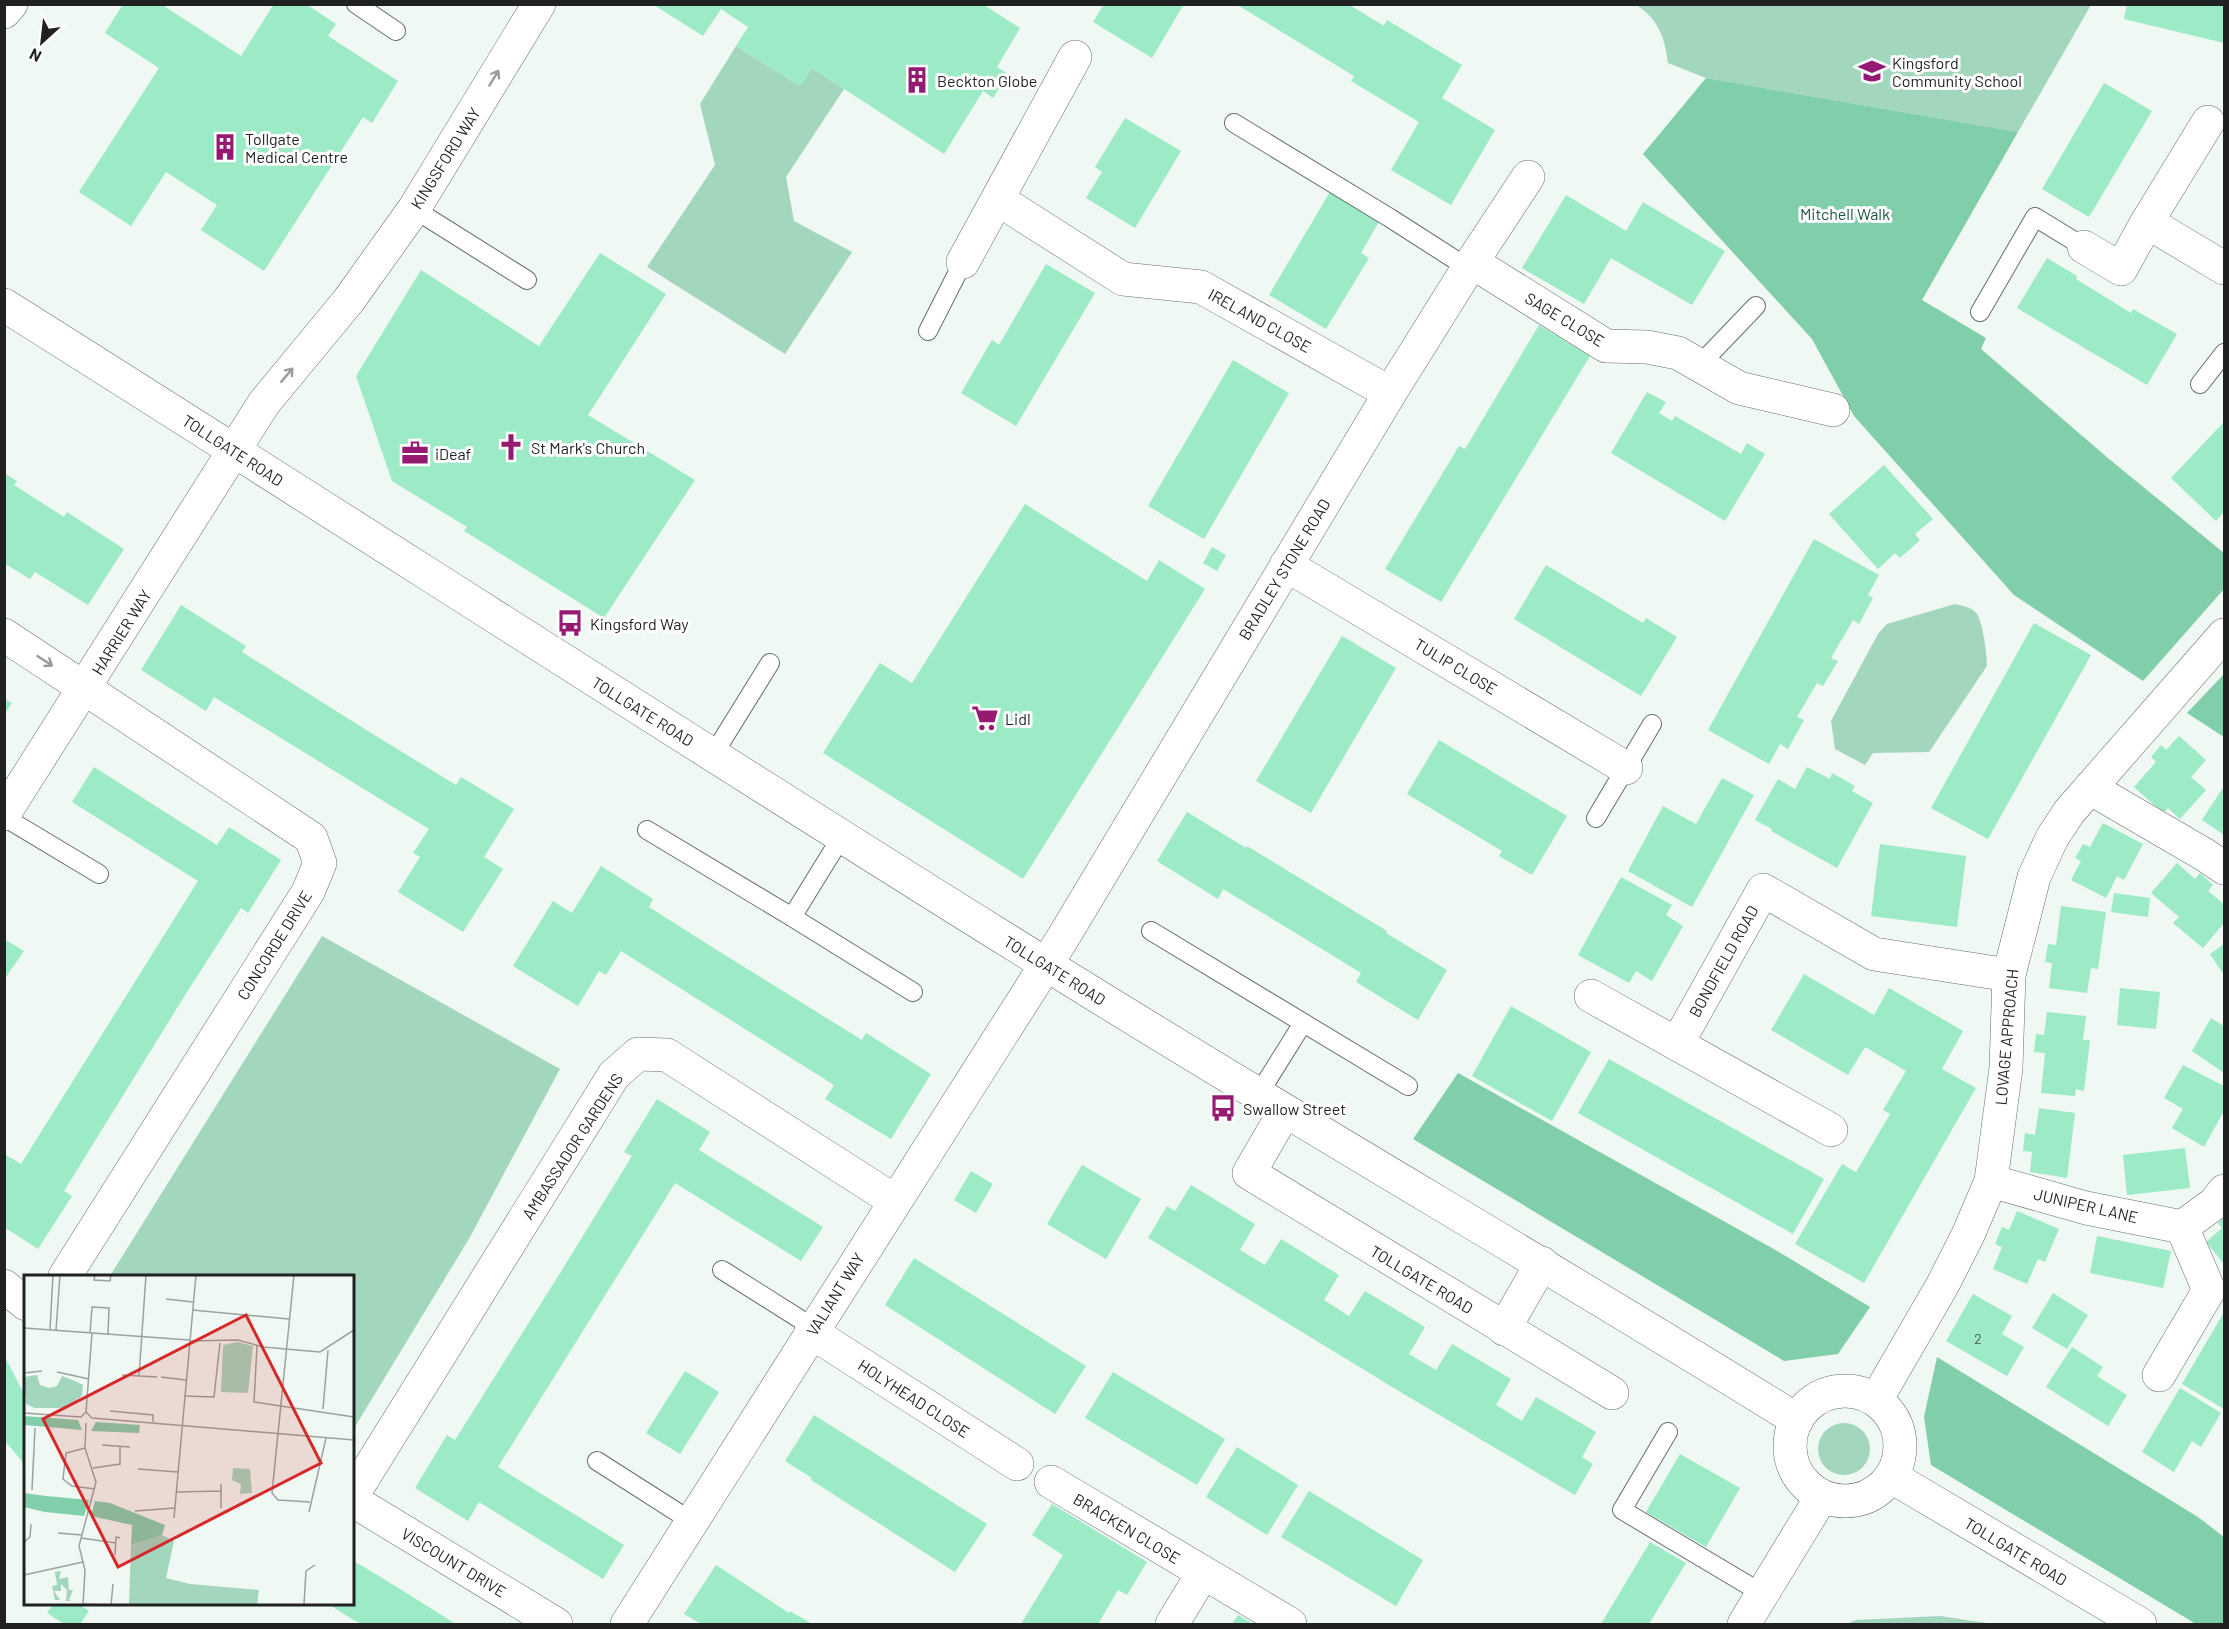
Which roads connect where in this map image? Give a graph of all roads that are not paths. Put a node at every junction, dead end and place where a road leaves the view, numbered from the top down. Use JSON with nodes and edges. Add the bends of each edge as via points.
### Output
{"nodes":[{"id":1,"x":11,"y":4,"type":"edge"},
{"id":2,"x":356,"y":4,"type":"edge"},
{"id":3,"x":539,"y":4,"type":"edge"},
{"id":4,"x":4,"y":12,"type":"edge"},
{"id":5,"x":396,"y":31,"type":"dead end"},
{"id":6,"x":1075,"y":57,"type":"dead end"},
{"id":7,"x":2208,"y":122,"type":"dead end"},
{"id":8,"x":1234,"y":123,"type":"dead end"},
{"id":9,"x":1528,"y":177,"type":"dead end"},
{"id":10,"x":999,"y":200,"type":"junction"},
{"id":11,"x":414,"y":209,"type":"junction"},
{"id":12,"x":2147,"y":222,"type":"junction"},
{"id":13,"x":2084,"y":247,"type":"joint"},
{"id":14,"x":963,"y":262,"type":"joint"},
{"id":15,"x":1470,"y":265,"type":"junction"},
{"id":16,"x":2224,"y":268,"type":"edge"},
{"id":17,"x":526,"y":280,"type":"dead end"},
{"id":18,"x":4,"y":305,"type":"edge"},
{"id":19,"x":1756,"y":306,"type":"dead end"},
{"id":20,"x":1980,"y":312,"type":"dead end"},
{"id":21,"x":928,"y":331,"type":"dead end"},
{"id":22,"x":2224,"y":353,"type":"edge"},
{"id":23,"x":1703,"y":368,"type":"junction"},
{"id":24,"x":2200,"y":384,"type":"dead end"},
{"id":25,"x":1390,"y":393,"type":"junction"},
{"id":26,"x":1833,"y":410,"type":"dead end"},
{"id":27,"x":236,"y":450,"type":"junction"},
{"id":28,"x":1286,"y":565,"type":"junction"},
{"id":29,"x":4,"y":635,"type":"edge"},
{"id":30,"x":2222,"y":638,"type":"edge"},
{"id":31,"x":770,"y":663,"type":"dead end"},
{"id":32,"x":86,"y":687,"type":"junction"},
{"id":33,"x":1652,"y":724,"type":"dead end"},
{"id":34,"x":713,"y":755,"type":"junction"},
{"id":35,"x":1626,"y":768,"type":"junction"},
{"id":36,"x":2090,"y":788,"type":"junction"},
{"id":37,"x":4,"y":815,"type":"edge"},
{"id":38,"x":1596,"y":818,"type":"dead end"},
{"id":39,"x":647,"y":830,"type":"dead end"},
{"id":40,"x":842,"y":836,"type":"junction"},
{"id":41,"x":2224,"y":868,"type":"edge"},
{"id":42,"x":99,"y":874,"type":"dead end"},
{"id":43,"x":792,"y":917,"type":"junction"},
{"id":44,"x":1151,"y":932,"type":"dead end"},
{"id":45,"x":1045,"y":964,"type":"junction"},
{"id":46,"x":2009,"y":975,"type":"junction"},
{"id":47,"x":913,"y":992,"type":"dead end"},
{"id":48,"x":1591,"y":996,"type":"dead end"},
{"id":49,"x":1303,"y":1023,"type":"junction"},
{"id":50,"x":1677,"y":1044,"type":"junction"},
{"id":51,"x":1408,"y":1086,"type":"dead end"},
{"id":52,"x":1272,"y":1103,"type":"junction"},
{"id":53,"x":1831,"y":1130,"type":"dead end"},
{"id":54,"x":1991,"y":1181,"type":"junction"},
{"id":55,"x":2224,"y":1191,"type":"edge"},
{"id":56,"x":895,"y":1201,"type":"junction"},
{"id":57,"x":2182,"y":1227,"type":"junction"},
{"id":58,"x":1542,"y":1263,"type":"junction"},
{"id":59,"x":722,"y":1270,"type":"dead end"},
{"id":60,"x":66,"y":1275,"type":"edge"},
{"id":61,"x":4,"y":1286,"type":"edge"},
{"id":62,"x":2217,"y":1295,"type":"edge"},
{"id":63,"x":24,"y":1302,"type":"edge"},
{"id":64,"x":1504,"y":1329,"type":"junction"},
{"id":65,"x":812,"y":1330,"type":"junction"},
{"id":66,"x":2159,"y":1375,"type":"dead end"},
{"id":67,"x":1612,"y":1393,"type":"dead end"},
{"id":68,"x":1876,"y":1400,"type":"junction"},
{"id":69,"x":1797,"y":1420,"type":"junction"},
{"id":70,"x":1668,"y":1432,"type":"dead end"},
{"id":71,"x":597,"y":1461,"type":"dead end"},
{"id":72,"x":1017,"y":1464,"type":"dead end"},
{"id":73,"x":1892,"y":1477,"type":"junction"},
{"id":74,"x":1052,"y":1482,"type":"dead end"},
{"id":75,"x":354,"y":1495,"type":"edge"},
{"id":76,"x":1822,"y":1496,"type":"junction"},
{"id":77,"x":354,"y":1499,"type":"edge"},
{"id":78,"x":691,"y":1521,"type":"junction"},
{"id":79,"x":1203,"y":1573,"type":"junction"},
{"id":80,"x":1763,"y":1594,"type":"junction"},
{"id":81,"x":556,"y":1624,"type":"edge"},
{"id":82,"x":627,"y":1624,"type":"edge"},
{"id":83,"x":1172,"y":1624,"type":"edge"},
{"id":84,"x":1290,"y":1624,"type":"edge"},
{"id":85,"x":1744,"y":1624,"type":"edge"},
{"id":86,"x":2140,"y":1624,"type":"edge"}],
"edges":[{"from":1,"to":4,"type":"street"},
{"from":2,"to":5,"type":"lane"},
{"from":11,"to":3,"type":"street","name":"KINGSFORD WAY","one_way":true},
{"from":6,"to":10,"type":"street"},
{"from":7,"to":12,"type":"street"},
{"from":8,"to":15,"type":"lane"},
{"from":9,"to":15,"type":"street","name":"BRADLEY STONE ROAD"},
{"from":10,"to":14,"type":"street"},
{"from":10,"to":25,"type":"street","name":"IRELAND CLOSE","via":[[1123,279],[1201,288]]},
{"from":11,"to":17,"type":"lane"},
{"from":27,"to":11,"type":"street","name":"KINGSFORD WAY","one_way":true,"via":[[264,404],[349,300]]},
{"from":12,"to":13,"type":"street","via":[[2121,268]]},
{"from":12,"to":16,"type":"street"},
{"from":13,"to":20,"type":"lane","via":[[2035,217]]},
{"from":14,"to":21,"type":"lane"},
{"from":15,"to":23,"type":"street","name":"SAGE CLOSE","via":[[1606,346],[1678,353]]},
{"from":15,"to":25,"type":"street","name":"BRADLEY STONE ROAD"},
{"from":18,"to":27,"type":"street","name":"TOLLGATE ROAD"},
{"from":19,"to":23,"type":"lane","via":[[1709,355]]},
{"from":22,"to":24,"type":"lane"},
{"from":23,"to":26,"type":"street","name":"SAGE CLOSE","via":[[1739,388]]},
{"from":25,"to":28,"type":"street","name":"BRADLEY STONE ROAD"},
{"from":27,"to":32,"type":"street","name":"HARRIER WAY"},
{"from":27,"to":34,"type":"street","name":"TOLLGATE ROAD"},
{"from":28,"to":35,"type":"street","name":"TULIP CLOSE"},
{"from":28,"to":45,"type":"street","name":"BRADLEY STONE ROAD"},
{"from":29,"to":32,"type":"street","name":"CONCORDE DRIVE","one_way":true},
{"from":30,"to":36,"type":"street","name":"LOVAGE APPROACH"},
{"from":31,"to":34,"type":"lane"},
{"from":32,"to":37,"type":"street","name":"HARRIER WAY"},
{"from":32,"to":60,"type":"street","name":"CONCORDE DRIVE","via":[[311,838],[320,863],[308,892]]},
{"from":33,"to":35,"type":"lane"},
{"from":34,"to":40,"type":"street","name":"TOLLGATE ROAD"},
{"from":35,"to":38,"type":"lane"},
{"from":36,"to":41,"type":"street"},
{"from":36,"to":46,"type":"street","name":"LOVAGE APPROACH","via":[[2052,838],[2034,878]]},
{"from":37,"to":42,"type":"lane"},
{"from":39,"to":43,"type":"lane"},
{"from":40,"to":43,"type":"lane"},
{"from":40,"to":45,"type":"street","name":"TOLLGATE ROAD"},
{"from":43,"to":47,"type":"lane"},
{"from":44,"to":49,"type":"lane"},
{"from":45,"to":52,"type":"street","name":"TOLLGATE ROAD"},
{"from":45,"to":56,"type":"street","name":"VALIANT WAY"},
{"from":46,"to":50,"type":"street","name":"BONDFIELD ROAD","via":[[1874,954],[1763,890]]},
{"from":46,"to":54,"type":"street","name":"LOVAGE APPROACH","via":[[2006,1068]]},
{"from":48,"to":50,"type":"street"},
{"from":49,"to":51,"type":"lane"},
{"from":49,"to":52,"type":"lane"},
{"from":50,"to":53,"type":"street"},
{"from":52,"to":58,"type":"street","name":"TOLLGATE ROAD"},
{"from":52,"to":64,"type":"street","name":"TOLLGATE ROAD","via":[[1249,1173]]},
{"from":54,"to":57,"type":"street","name":"JUNIPER LANE","via":[[2086,1208]]},
{"from":54,"to":68,"type":"street","name":"LOVAGE APPROACH","via":[[1942,1286]]},
{"from":55,"to":57,"type":"street","via":[[2215,1203]]},
{"from":56,"to":65,"type":"street","name":"VALIANT WAY"},
{"from":56,"to":75,"type":"street","name":"AMBASSADOR GARDENS","via":[[667,1055],[638,1054],[614,1075]]},
{"from":57,"to":62,"type":"street"},
{"from":58,"to":64,"type":"street"},
{"from":58,"to":69,"type":"street","name":"TOLLGATE ROAD"},
{"from":59,"to":65,"type":"lane"},
{"from":61,"to":63,"type":"street"},
{"from":62,"to":66,"type":"street"},
{"from":64,"to":67,"type":"street","name":"TOLLGATE ROAD"},
{"from":65,"to":72,"type":"street","name":"HOLYHEAD CLOSE"},
{"from":65,"to":78,"type":"street","name":"VALIANT WAY"},
{"from":68,"to":69,"type":"street","via":[[1855,1391],[1832,1392],[1812,1402]]},
{"from":68,"to":73,"type":"street","via":[[1895,1421],[1901,1449]]},
{"from":69,"to":76,"type":"street","via":[[1789,1441],[1792,1463],[1803,1483]]},
{"from":70,"to":80,"type":"lane","via":[[1622,1510]]},
{"from":71,"to":78,"type":"lane"},
{"from":73,"to":76,"type":"street","via":[[1872,1494],[1855,1499]]},
{"from":73,"to":86,"type":"street","name":"TOLLGATE ROAD"},
{"from":74,"to":79,"type":"street","name":"BRACKEN CLOSE"},
{"from":76,"to":80,"type":"street"},
{"from":77,"to":81,"type":"street","name":"VISCOUNT DRIVE"},
{"from":78,"to":82,"type":"street","name":"VALIANT WAY"},
{"from":79,"to":83,"type":"street"},
{"from":79,"to":84,"type":"street","name":"BRACKEN CLOSE"},
{"from":80,"to":85,"type":"street"}]}
